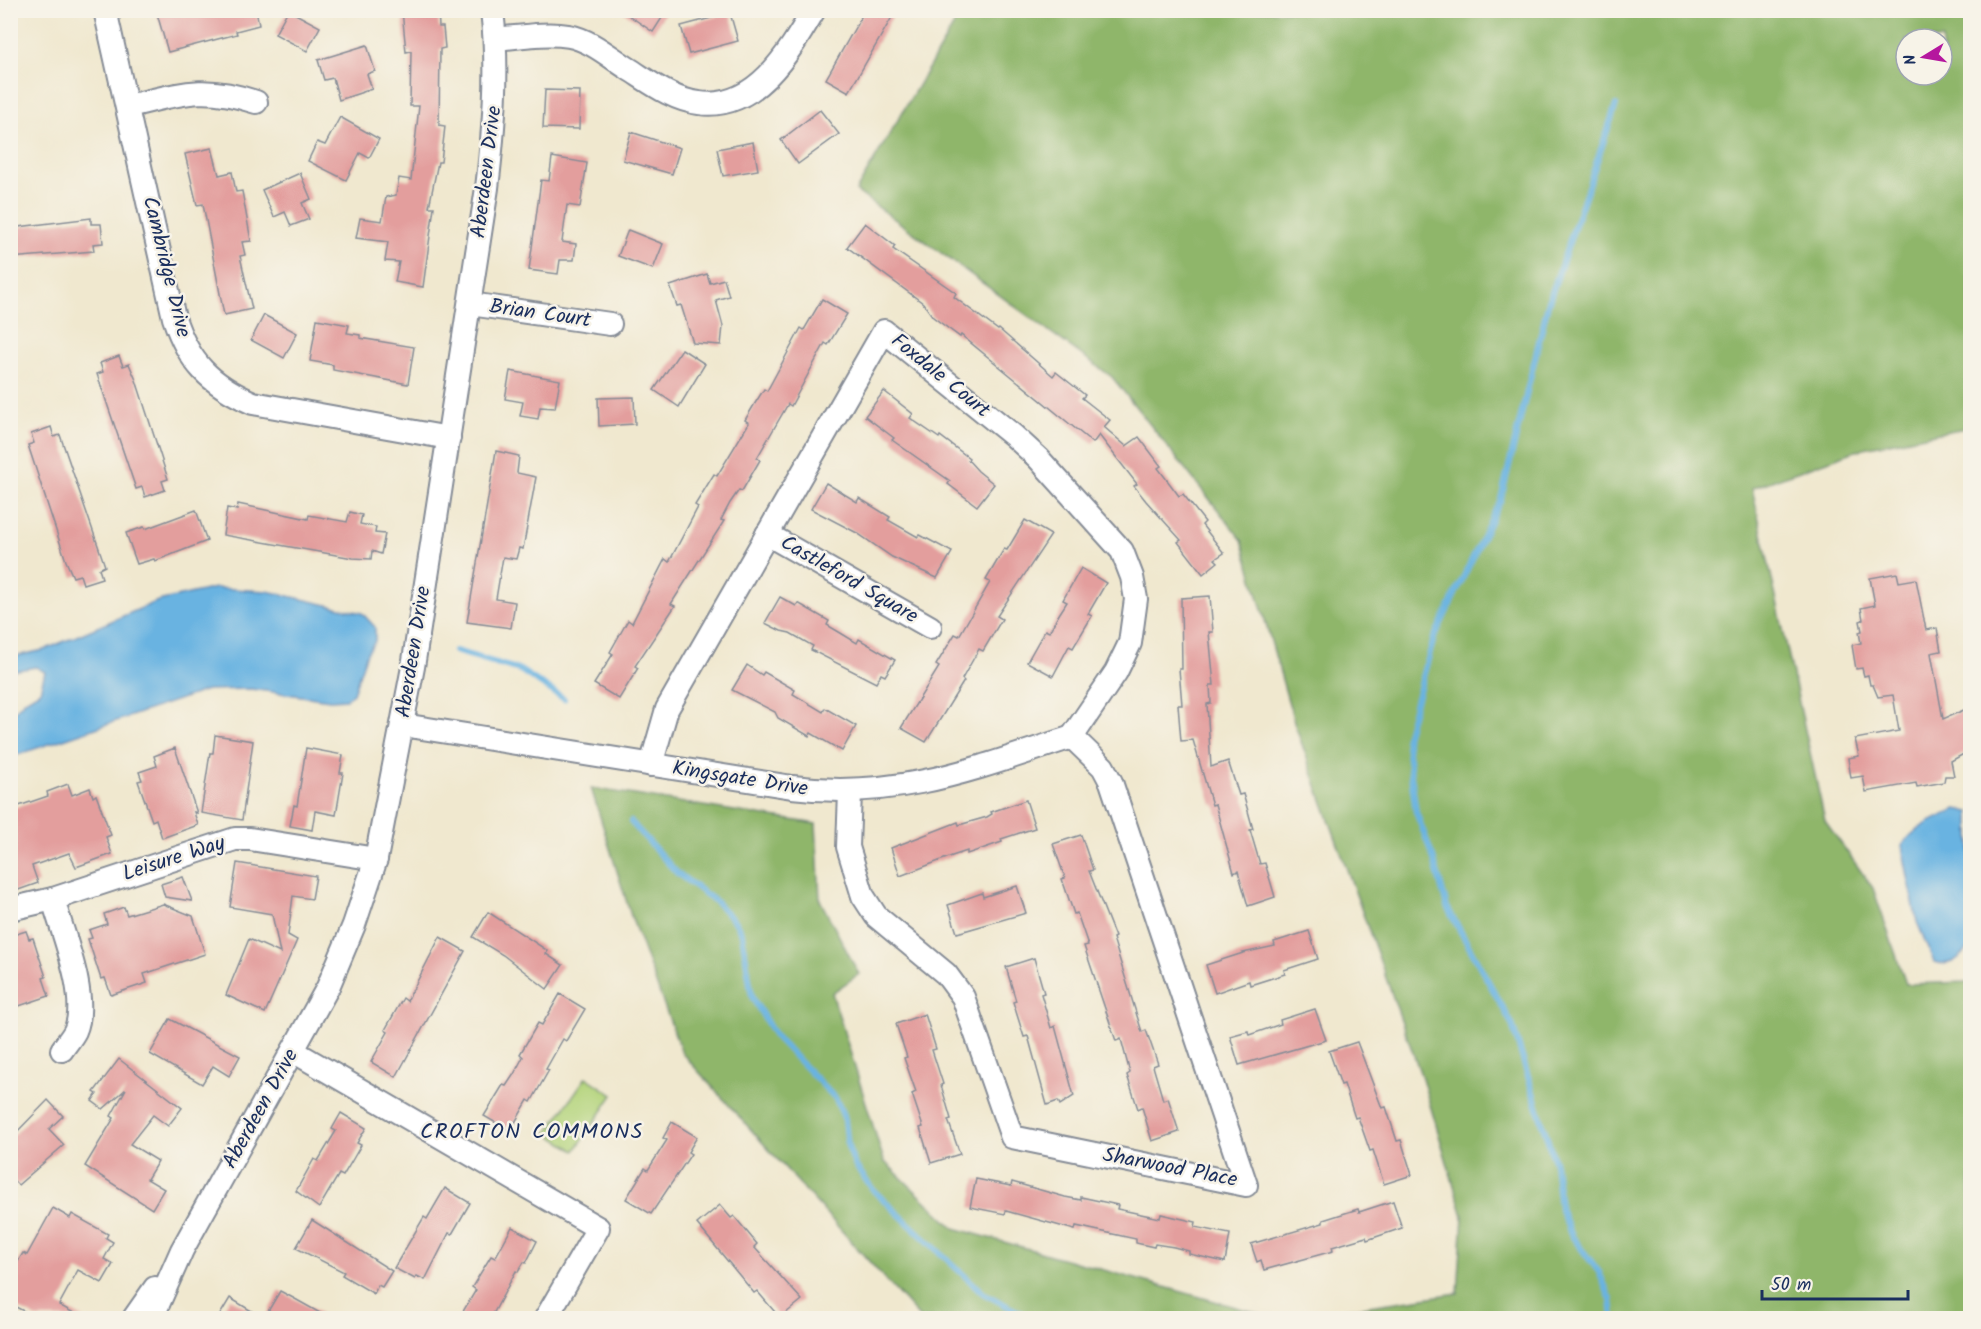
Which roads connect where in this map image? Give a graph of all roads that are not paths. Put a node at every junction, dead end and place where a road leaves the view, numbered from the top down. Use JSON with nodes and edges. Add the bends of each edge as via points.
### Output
{"nodes":[{"id":1,"x":105,"y":10,"type":"edge"},
{"id":2,"x":492,"y":10,"type":"edge"},
{"id":3,"x":814,"y":10,"type":"edge"},
{"id":4,"x":496,"y":39,"type":"junction"},
{"id":5,"x":256,"y":102,"type":"dead end"},
{"id":6,"x":128,"y":106,"type":"junction"},
{"id":7,"x":470,"y":304,"type":"junction"},
{"id":8,"x":610,"y":324,"type":"dead end"},
{"id":9,"x":449,"y":438,"type":"junction"},
{"id":10,"x":767,"y":534,"type":"junction"},
{"id":11,"x":930,"y":627,"type":"dead end"},
{"id":12,"x":403,"y":725,"type":"junction"},
{"id":13,"x":1072,"y":736,"type":"junction"},
{"id":14,"x":651,"y":765,"type":"junction"},
{"id":15,"x":850,"y":792,"type":"junction"},
{"id":16,"x":376,"y":860,"type":"junction"},
{"id":17,"x":53,"y":899,"type":"junction"},
{"id":18,"x":10,"y":909,"type":"edge"},
{"id":19,"x":62,"y":1050,"type":"dead end"},
{"id":20,"x":293,"y":1052,"type":"junction"},
{"id":21,"x":182,"y":1250,"type":"junction"},
{"id":22,"x":134,"y":1318,"type":"edge"},
{"id":23,"x":152,"y":1318,"type":"edge"},
{"id":24,"x":546,"y":1318,"type":"edge"}],
"edges":[{"from":1,"to":6,"type":"street","name":"Cambridge Drive"},
{"from":2,"to":4,"type":"street","name":"Aberdeen Drive"},
{"from":3,"to":4,"type":"street","via":[[790,52],[772,72],[740,97],[721,103],[700,104],[662,90],[588,43],[570,36]]},
{"from":4,"to":7,"type":"street","name":"Aberdeen Drive","via":[[495,113]]},
{"from":5,"to":6,"type":"street","via":[[213,91],[193,91]]},
{"from":6,"to":9,"type":"street","name":"Cambridge Drive","via":[[174,318],[182,341],[209,377],[253,403]]},
{"from":7,"to":8,"type":"street","name":"Brian Court"},
{"from":7,"to":9,"type":"street","name":"Aberdeen Drive"},
{"from":9,"to":12,"type":"street","name":"Aberdeen Drive"},
{"from":10,"to":11,"type":"street","name":"Castleford Square"},
{"from":10,"to":13,"type":"street","name":"Foxdale Court","via":[[884,331],[1030,450],[1122,552],[1136,599],[1130,643],[1116,672]]},
{"from":10,"to":14,"type":"street","name":"Foxdale Court","via":[[666,709]]},
{"from":12,"to":14,"type":"street","name":"Kingsgate Drive"},
{"from":12,"to":16,"type":"street","name":"Aberdeen Drive"},
{"from":13,"to":15,"type":"street","name":"Kingsgate Drive","via":[[921,784]]},
{"from":13,"to":15,"type":"street","name":"Sharwood Place","via":[[1103,767],[1111,782],[1246,1185],[1012,1137],[963,997],[946,974],[876,916],[862,896],[848,847]]},
{"from":14,"to":15,"type":"street","name":"Kingsgate Drive"},
{"from":16,"to":17,"type":"street","name":"Leisure Way","via":[[235,839]]},
{"from":16,"to":20,"type":"street","name":"Aberdeen Drive","via":[[328,987]]},
{"from":17,"to":18,"type":"street","name":"Leisure Way"},
{"from":17,"to":19,"type":"street","via":[[78,989],[75,1030]]},
{"from":20,"to":21,"type":"street","name":"Aberdeen Drive"},
{"from":20,"to":24,"type":"street","via":[[598,1228]]},
{"from":21,"to":22,"type":"street","name":"Aberdeen Drive"},
{"from":21,"to":23,"type":"street","name":"Aberdeen Drive"}]}
